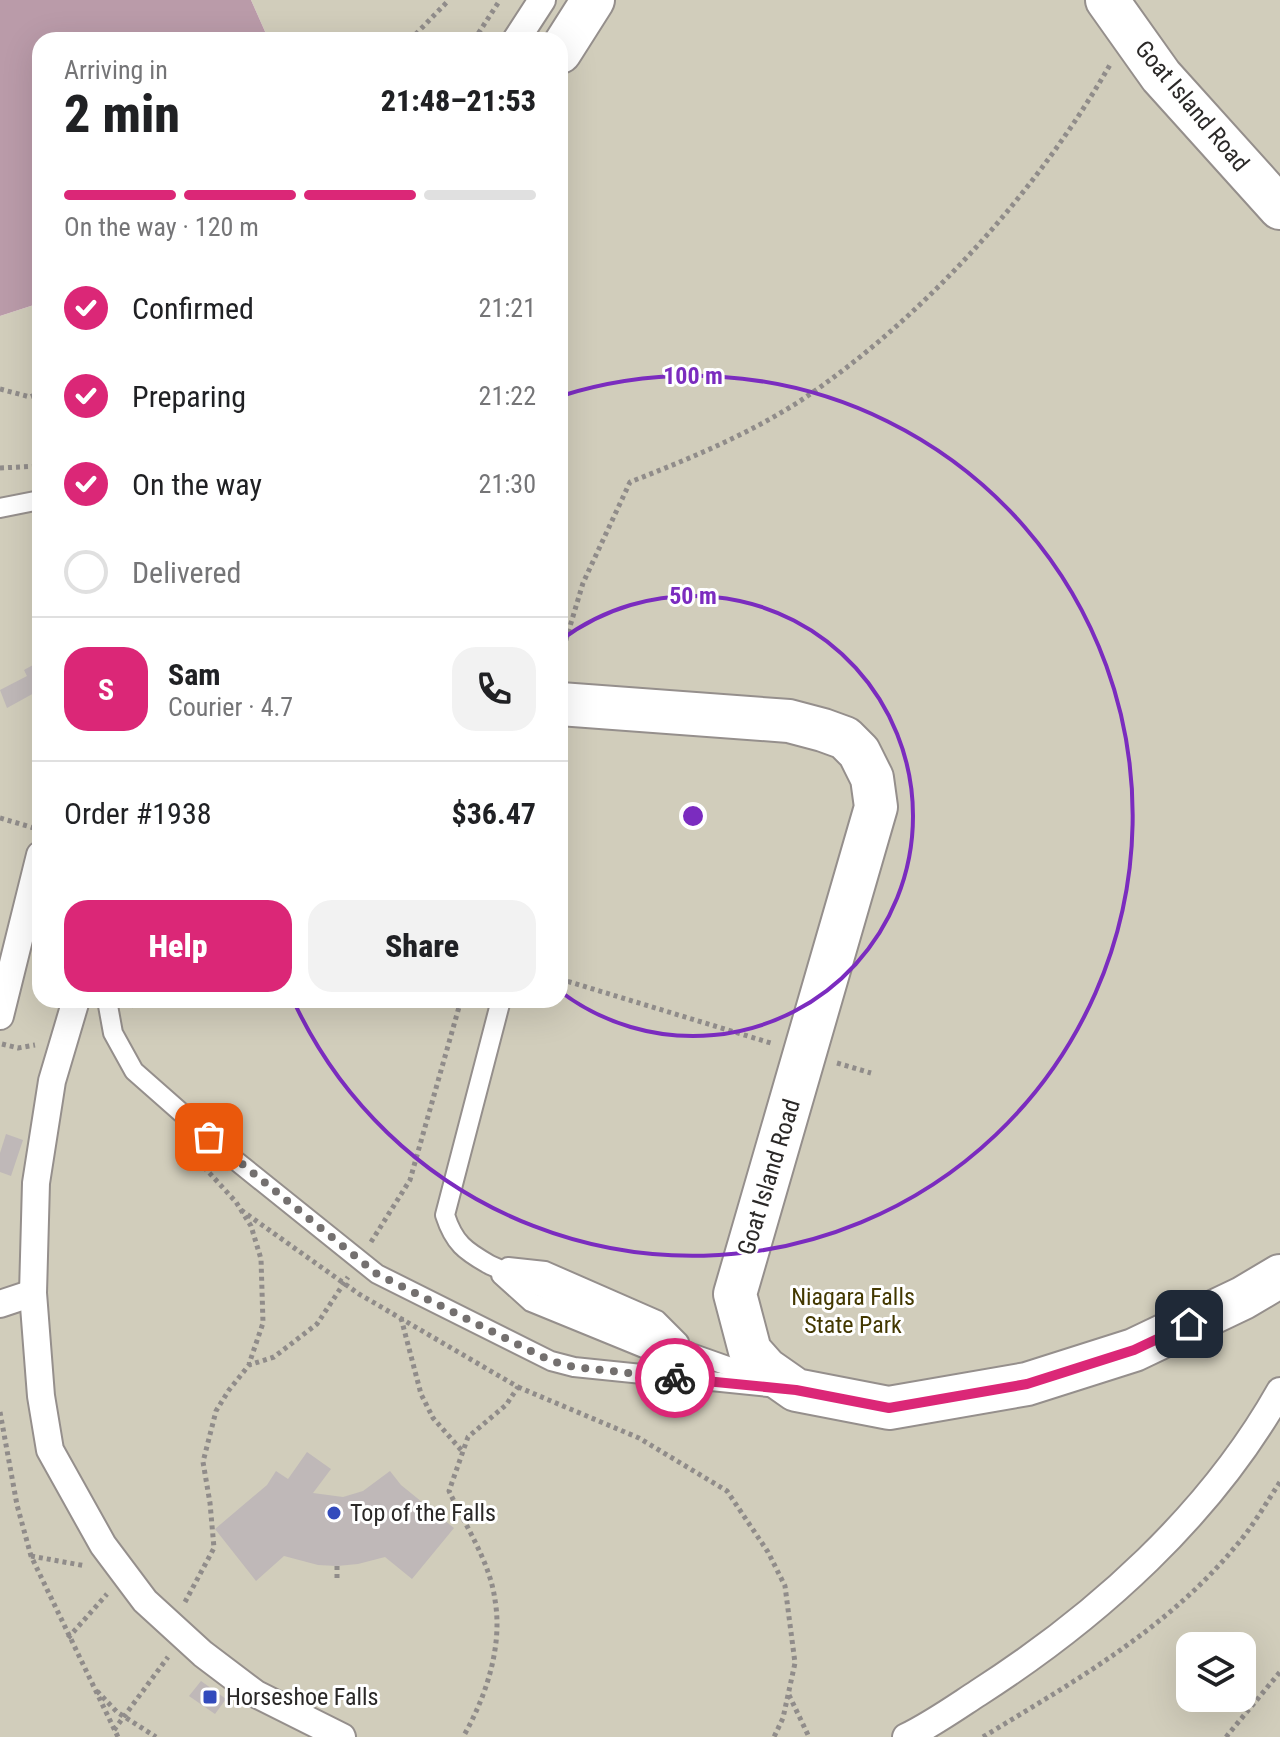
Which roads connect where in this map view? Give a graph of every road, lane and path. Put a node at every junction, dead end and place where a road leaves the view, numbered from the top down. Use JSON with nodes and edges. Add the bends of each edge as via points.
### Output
{"nodes":[{"id":1,"x":449,"y":0,"type":"edge"},
{"id":2,"x":500,"y":0,"type":"edge"},
{"id":3,"x":542,"y":0,"type":"edge"},
{"id":4,"x":593,"y":0,"type":"edge"},
{"id":5,"x":1107,"y":0,"type":"edge"},
{"id":6,"x":418,"y":32,"type":"edge"},
{"id":7,"x":479,"y":32,"type":"edge"},
{"id":8,"x":521,"y":32,"type":"edge"},
{"id":9,"x":1132,"y":36,"type":"junction"},
{"id":10,"x":568,"y":39,"type":"edge"},
{"id":11,"x":1280,"y":208,"type":"edge"},
{"id":12,"x":0,"y":389,"type":"edge"},
{"id":13,"x":32,"y":396,"type":"edge"},
{"id":14,"x":32,"y":466,"type":"edge"},
{"id":15,"x":0,"y":468,"type":"edge"},
{"id":16,"x":32,"y":502,"type":"edge"},
{"id":17,"x":0,"y":508,"type":"edge"},
{"id":18,"x":568,"y":633,"type":"edge"},
{"id":19,"x":568,"y":705,"type":"edge"},
{"id":20,"x":0,"y":818,"type":"edge"},
{"id":21,"x":32,"y":828,"type":"edge"},
{"id":22,"x":32,"y":887,"type":"edge"},
{"id":23,"x":568,"y":981,"type":"edge"},
{"id":24,"x":74,"y":1008,"type":"edge"},
{"id":25,"x":109,"y":1008,"type":"edge"},
{"id":26,"x":459,"y":1008,"type":"edge"},
{"id":27,"x":499,"y":1008,"type":"edge"},
{"id":28,"x":0,"y":1016,"type":"edge"},
{"id":29,"x":760,"y":1039,"type":"dead end"},
{"id":30,"x":63,"y":1041,"type":"junction"},
{"id":31,"x":0,"y":1043,"type":"edge"},
{"id":32,"x":195,"y":1158,"type":"dead end"},
{"id":33,"x":241,"y":1210,"type":"junction"},
{"id":34,"x":359,"y":1260,"type":"junction"},
{"id":35,"x":1280,"y":1276,"type":"edge"},
{"id":36,"x":344,"y":1284,"type":"junction"},
{"id":37,"x":33,"y":1293,"type":"junction"},
{"id":38,"x":0,"y":1304,"type":"edge"},
{"id":39,"x":401,"y":1318,"type":"junction"},
{"id":40,"x":249,"y":1365,"type":"junction"},
{"id":41,"x":518,"y":1387,"type":"junction"},
{"id":42,"x":796,"y":1390,"type":"junction"},
{"id":43,"x":1280,"y":1391,"type":"edge"},
{"id":44,"x":0,"y":1412,"type":"edge"},
{"id":45,"x":462,"y":1452,"type":"junction"},
{"id":46,"x":1280,"y":1482,"type":"edge"},
{"id":47,"x":31,"y":1556,"type":"junction"},
{"id":48,"x":337,"y":1566,"type":"dead end"},
{"id":49,"x":124,"y":1573,"type":"junction"},
{"id":50,"x":337,"y":1582,"type":"dead end"},
{"id":51,"x":176,"y":1629,"type":"junction"},
{"id":52,"x":68,"y":1638,"type":"junction"},
{"id":53,"x":1280,"y":1672,"type":"edge"},
{"id":54,"x":92,"y":1685,"type":"junction"},
{"id":55,"x":789,"y":1694,"type":"junction"},
{"id":56,"x":125,"y":1717,"type":"junction"},
{"id":57,"x":116,"y":1734,"type":"edge"},
{"id":58,"x":156,"y":1737,"type":"edge"},
{"id":59,"x":342,"y":1737,"type":"edge"},
{"id":60,"x":463,"y":1737,"type":"edge"},
{"id":61,"x":774,"y":1737,"type":"edge"},
{"id":62,"x":809,"y":1737,"type":"edge"},
{"id":63,"x":906,"y":1737,"type":"edge"},
{"id":64,"x":983,"y":1737,"type":"edge"},
{"id":65,"x":1226,"y":1737,"type":"edge"}],
"edges":[{"from":1,"to":6,"type":"path"},
{"from":2,"to":7,"type":"path"},
{"from":3,"to":8,"type":"street"},
{"from":4,"to":10,"type":"street"},
{"from":5,"to":9,"type":"street","name":"Goat Island Road"},
{"from":9,"to":11,"type":"street","name":"Goat Island Road","via":[[1161,76]]},
{"from":9,"to":18,"type":"path","via":[[1017,199],[896,327],[800,401],[712,450],[630,482],[583,583]]},
{"from":12,"to":13,"type":"path"},
{"from":14,"to":15,"type":"path"},
{"from":16,"to":17,"type":"lane"},
{"from":19,"to":42,"type":"street","name":"Goat Island Road","via":[[789,721],[845,738],[872,778],[876,807],[735,1294],[750,1351]]},
{"from":20,"to":21,"type":"path"},
{"from":22,"to":28,"type":"street"},
{"from":23,"to":29,"type":"path"},
{"from":24,"to":30,"type":"street"},
{"from":25,"to":34,"type":"lane","via":[[113,1033],[134,1071]]},
{"from":26,"to":34,"type":"path","via":[[410,1180]]},
{"from":27,"to":42,"type":"lane","via":[[445,1215],[452,1235],[468,1253],[490,1265],[691,1353]]},
{"from":30,"to":31,"type":"path","via":[[18,1048]]},
{"from":30,"to":37,"type":"street","via":[[37,1164]]},
{"from":32,"to":33,"type":"path"},
{"from":33,"to":36,"type":"path"},
{"from":33,"to":40,"type":"path","via":[[261,1259],[263,1323]]},
{"from":34,"to":36,"type":"path"},
{"from":34,"to":42,"type":"lane","via":[[377,1274],[551,1361]]},
{"from":35,"to":42,"type":"street","name":"Goat Island Road","via":[[1134,1350],[1027,1384],[889,1408]]},
{"from":36,"to":39,"type":"path"},
{"from":36,"to":40,"type":"path","via":[[317,1324],[274,1357]]},
{"from":37,"to":38,"type":"street"},
{"from":37,"to":49,"type":"street","via":[[50,1450]]},
{"from":39,"to":41,"type":"path"},
{"from":39,"to":45,"type":"path","via":[[421,1394],[433,1418]]},
{"from":40,"to":51,"type":"path","via":[[216,1411],[203,1462],[214,1548]]},
{"from":41,"to":45,"type":"path","via":[[506,1405],[468,1437]]},
{"from":41,"to":55,"type":"path","via":[[639,1438],[727,1491],[785,1586],[795,1663]]},
{"from":43,"to":63,"type":"street","via":[[1183,1524],[1109,1596],[1020,1666]]},
{"from":44,"to":47,"type":"path"},
{"from":45,"to":60,"type":"path","via":[[449,1491],[487,1570],[496,1637],[480,1703]]},
{"from":46,"to":64,"type":"path","via":[[1236,1547],[1172,1611],[1104,1664]]},
{"from":47,"to":49,"type":"path"},
{"from":47,"to":52,"type":"path"},
{"from":48,"to":50,"type":"path"},
{"from":49,"to":51,"type":"street"},
{"from":49,"to":52,"type":"path"},
{"from":51,"to":56,"type":"path","via":[[170,1654]]},
{"from":51,"to":59,"type":"street","via":[[256,1694]]},
{"from":52,"to":54,"type":"path"},
{"from":53,"to":65,"type":"path"},
{"from":54,"to":56,"type":"path"},
{"from":54,"to":57,"type":"path"},
{"from":55,"to":61,"type":"path"},
{"from":55,"to":62,"type":"path"},
{"from":56,"to":57,"type":"path"},
{"from":56,"to":58,"type":"path"}]}
